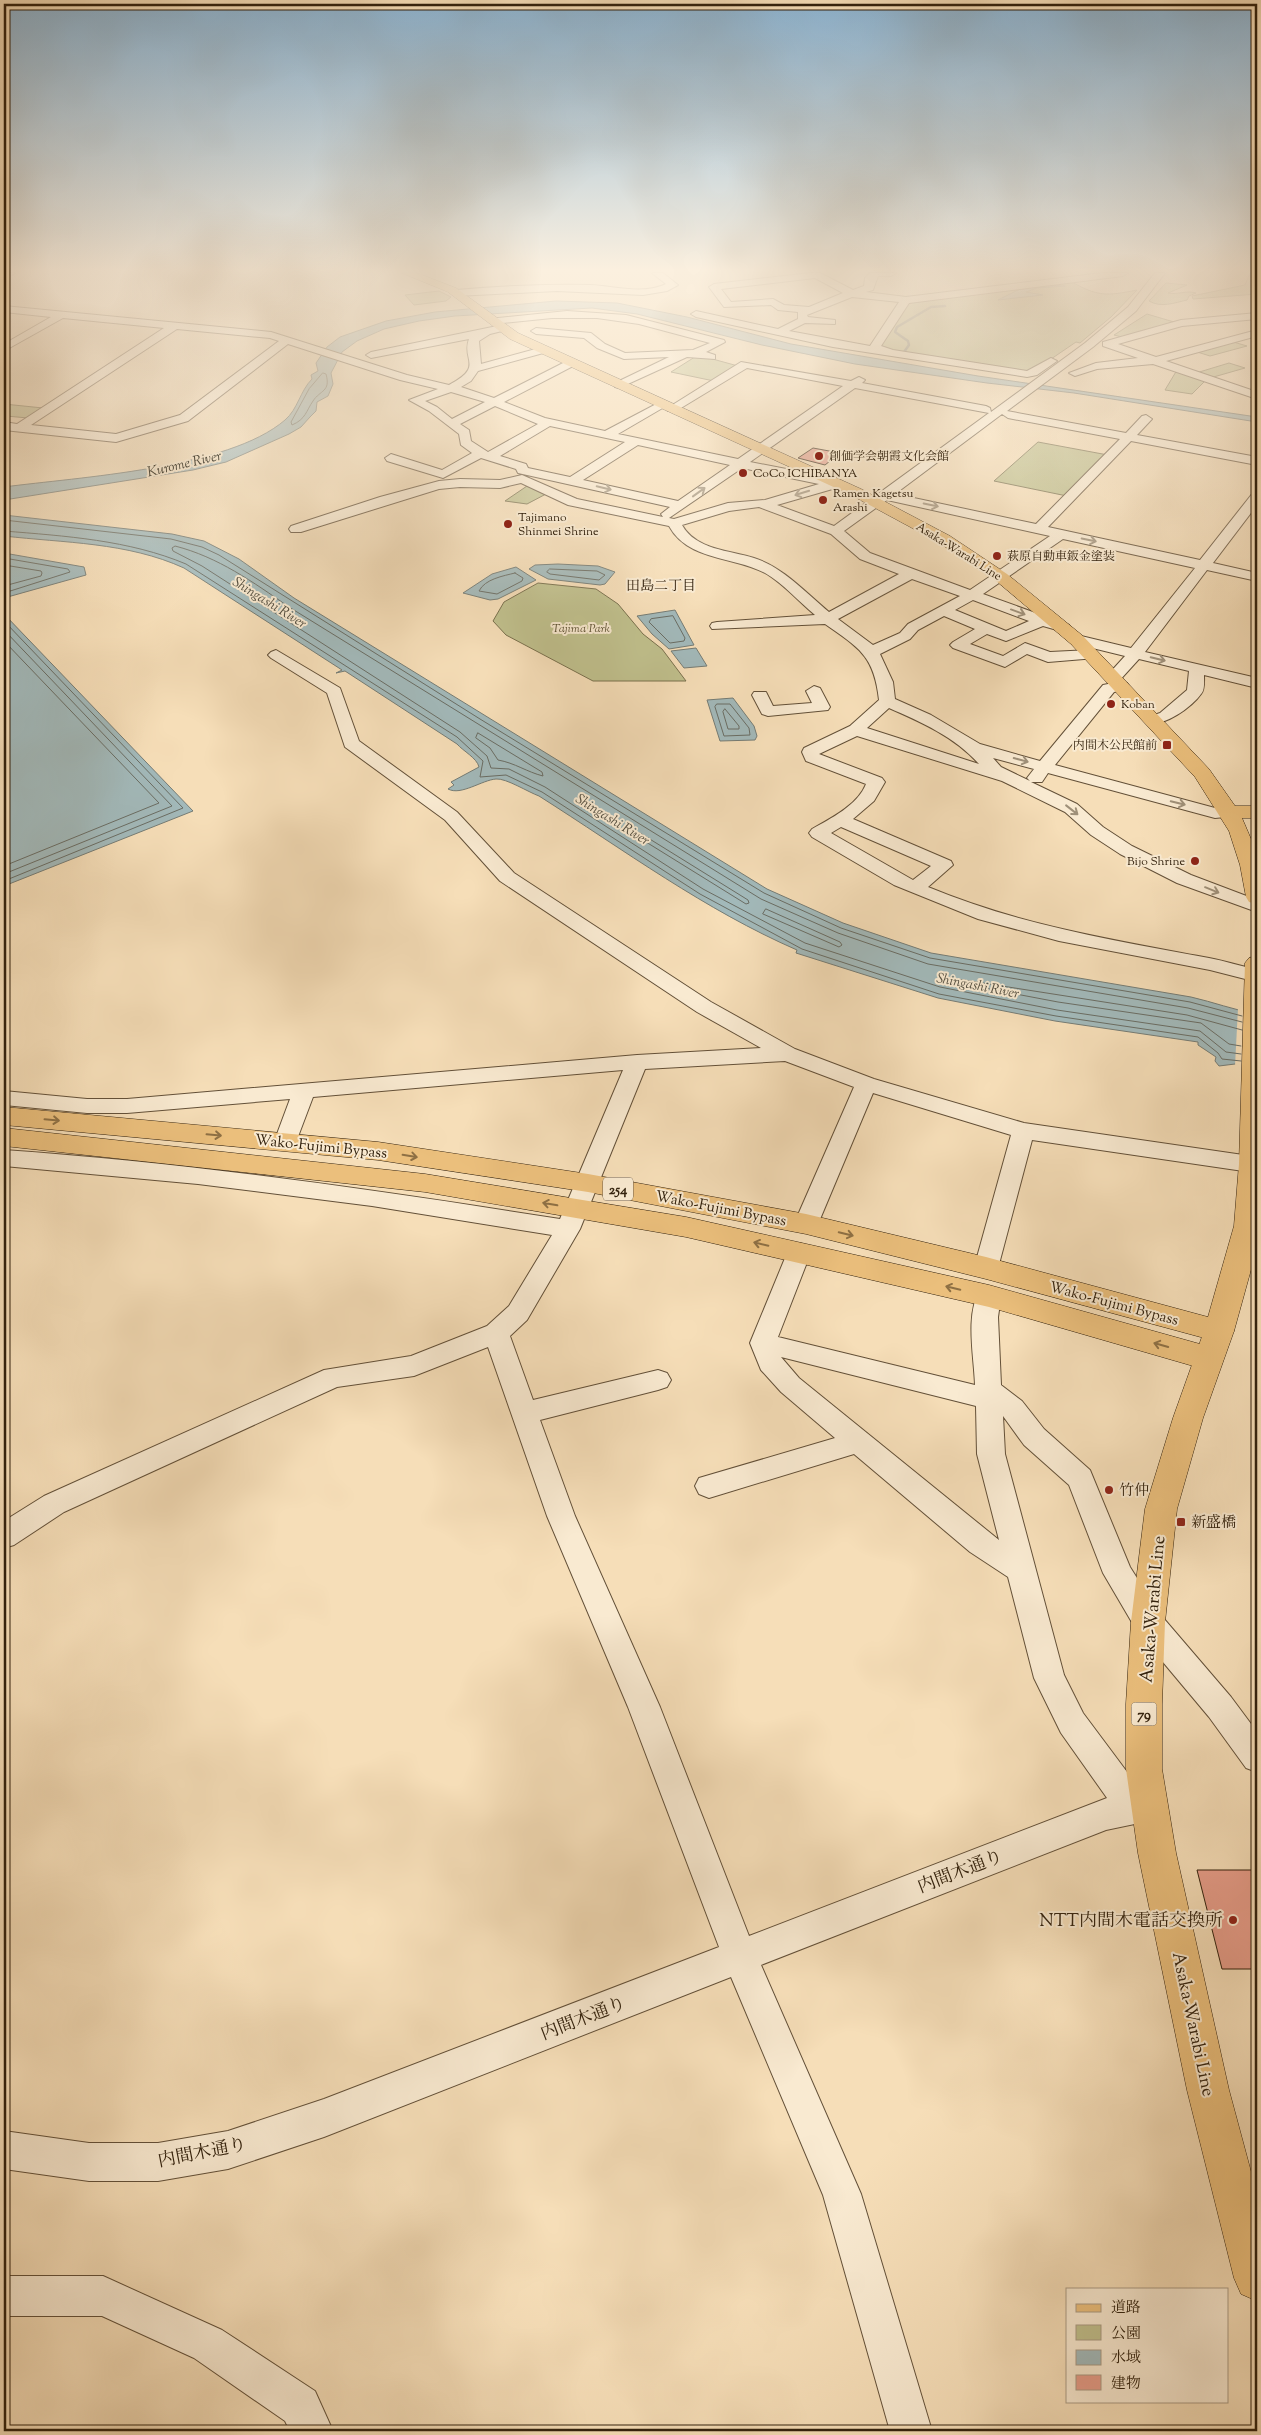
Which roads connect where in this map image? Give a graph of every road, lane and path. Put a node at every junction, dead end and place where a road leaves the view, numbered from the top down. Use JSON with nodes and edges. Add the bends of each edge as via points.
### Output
{"nodes":[{"id":1,"x":82,"y":387,"type":"edge"},
{"id":2,"x":225,"y":387,"type":"edge"},
{"id":3,"x":444,"y":387,"type":"edge"},
{"id":4,"x":523,"y":387,"type":"edge"},
{"id":5,"x":623,"y":387,"type":"edge"},
{"id":6,"x":703,"y":387,"type":"edge"},
{"id":7,"x":849,"y":387,"type":"edge"},
{"id":8,"x":866,"y":387,"type":"edge"},
{"id":9,"x":1031,"y":387,"type":"edge"},
{"id":10,"x":1220,"y":387,"type":"edge"},
{"id":11,"x":450,"y":388,"type":"junction"},
{"id":12,"x":1004,"y":393,"type":"dead end"},
{"id":13,"x":1256,"y":398,"type":"edge"},
{"id":14,"x":494,"y":401,"type":"junction"},
{"id":15,"x":667,"y":406,"type":"junction"},
{"id":16,"x":1008,"y":414,"type":"dead end"},
{"id":17,"x":1146,"y":419,"type":"dead end"},
{"id":18,"x":549,"y":422,"type":"junction"},
{"id":19,"x":451,"y":424,"type":"junction"},
{"id":20,"x":4,"y":426,"type":"edge"},
{"id":21,"x":19,"y":428,"type":"junction"},
{"id":22,"x":607,"y":435,"type":"junction"},
{"id":23,"x":1130,"y":437,"type":"junction"},
{"id":24,"x":636,"y":441,"type":"junction"},
{"id":25,"x":762,"y":449,"type":"junction"},
{"id":26,"x":485,"y":455,"type":"junction"},
{"id":27,"x":391,"y":458,"type":"dead end"},
{"id":28,"x":1257,"y":462,"type":"edge"},
{"id":29,"x":738,"y":463,"type":"junction"},
{"id":30,"x":522,"y":474,"type":"junction"},
{"id":31,"x":572,"y":481,"type":"junction"},
{"id":32,"x":838,"y":483,"type":"junction"},
{"id":33,"x":1257,"y":497,"type":"edge"},
{"id":34,"x":879,"y":498,"type":"junction"},
{"id":35,"x":766,"y":504,"type":"junction"},
{"id":36,"x":680,"y":506,"type":"junction"},
{"id":37,"x":667,"y":522,"type":"junction"},
{"id":38,"x":296,"y":529,"type":"dead end"},
{"id":39,"x":1039,"y":529,"type":"junction"},
{"id":40,"x":836,"y":531,"type":"junction"},
{"id":41,"x":1060,"y":534,"type":"junction"},
{"id":42,"x":1204,"y":565,"type":"junction"},
{"id":43,"x":910,"y":574,"type":"junction"},
{"id":44,"x":1001,"y":577,"type":"junction"},
{"id":45,"x":1257,"y":577,"type":"edge"},
{"id":46,"x":972,"y":595,"type":"junction"},
{"id":47,"x":942,"y":610,"type":"junction"},
{"id":48,"x":828,"y":619,"type":"junction"},
{"id":49,"x":1041,"y":621,"type":"junction"},
{"id":50,"x":717,"y":626,"type":"dead end"},
{"id":51,"x":986,"y":628,"type":"junction"},
{"id":52,"x":1064,"y":628,"type":"junction"},
{"id":53,"x":1077,"y":640,"type":"junction"},
{"id":54,"x":871,"y":652,"type":"junction"},
{"id":55,"x":1135,"y":654,"type":"junction"},
{"id":56,"x":276,"y":655,"type":"dead end"},
{"id":57,"x":1091,"y":655,"type":"junction"},
{"id":58,"x":1197,"y":668,"type":"junction"},
{"id":59,"x":1117,"y":682,"type":"junction"},
{"id":60,"x":1257,"y":683,"type":"edge"},
{"id":61,"x":814,"y":691,"type":"dead end"},
{"id":62,"x":760,"y":694,"type":"dead end"},
{"id":63,"x":887,"y":701,"type":"junction"},
{"id":64,"x":1154,"y":720,"type":"junction"},
{"id":65,"x":856,"y":730,"type":"junction"},
{"id":66,"x":974,"y":748,"type":"junction"},
{"id":67,"x":1046,"y":767,"type":"junction"},
{"id":68,"x":1004,"y":776,"type":"junction"},
{"id":69,"x":1029,"y":787,"type":"junction"},
{"id":70,"x":1229,"y":812,"type":"junction"},
{"id":71,"x":1257,"y":812,"type":"edge"},
{"id":72,"x":841,"y":821,"type":"junction"},
{"id":73,"x":915,"y":888,"type":"junction"},
{"id":74,"x":1257,"y":897,"type":"edge"},
{"id":75,"x":1257,"y":906,"type":"edge"},
{"id":76,"x":1257,"y":974,"type":"edge"},
{"id":77,"x":787,"y":1054,"type":"junction"},
{"id":78,"x":637,"y":1062,"type":"junction"},
{"id":79,"x":866,"y":1084,"type":"junction"},
{"id":80,"x":305,"y":1089,"type":"junction"},
{"id":81,"x":4,"y":1098,"type":"edge"},
{"id":82,"x":4,"y":1116,"type":"edge"},
{"id":83,"x":1023,"y":1131,"type":"junction"},
{"id":84,"x":4,"y":1137,"type":"edge"},
{"id":85,"x":285,"y":1142,"type":"junction"},
{"id":86,"x":4,"y":1158,"type":"edge"},
{"id":87,"x":1253,"y":1160,"type":"edge"},
{"id":88,"x":588,"y":1183,"type":"junction"},
{"id":89,"x":572,"y":1219,"type":"junction"},
{"id":90,"x":806,"y":1224,"type":"junction"},
{"id":91,"x":798,"y":1252,"type":"junction"},
{"id":92,"x":986,"y":1268,"type":"junction"},
{"id":93,"x":989,"y":1296,"type":"junction"},
{"id":94,"x":496,"y":1334,"type":"junction"},
{"id":95,"x":763,"y":1343,"type":"junction"},
{"id":96,"x":1213,"y":1345,"type":"junction"},
{"id":97,"x":658,"y":1380,"type":"dead end"},
{"id":98,"x":989,"y":1394,"type":"junction"},
{"id":99,"x":525,"y":1414,"type":"junction"},
{"id":100,"x":859,"y":1442,"type":"junction"},
{"id":101,"x":709,"y":1486,"type":"dead end"},
{"id":102,"x":4,"y":1536,"type":"edge"},
{"id":103,"x":1021,"y":1570,"type":"junction"},
{"id":104,"x":1148,"y":1622,"type":"junction"},
{"id":105,"x":1257,"y":1756,"type":"edge"},
{"id":106,"x":1149,"y":1805,"type":"junction"},
{"id":107,"x":740,"y":1957,"type":"junction"},
{"id":108,"x":4,"y":2150,"type":"edge"},
{"id":109,"x":1257,"y":2278,"type":"edge"},
{"id":110,"x":4,"y":2296,"type":"edge"},
{"id":111,"x":312,"y":2431,"type":"edge"},
{"id":112,"x":911,"y":2431,"type":"edge"}],
"edges":[{"from":1,"to":21,"type":"street"},
{"from":2,"to":21,"type":"street","via":[[184,418],[116,438]]},
{"from":3,"to":11,"type":"street"},
{"from":4,"to":14,"type":"street"},
{"from":5,"to":15,"type":"main road","name":"Asaka-Warabi Line"},
{"from":6,"to":15,"type":"street"},
{"from":7,"to":25,"type":"street"},
{"from":8,"to":12,"type":"street","via":[[984,410]]},
{"from":9,"to":34,"type":"street"},
{"from":10,"to":13,"type":"street"},
{"from":11,"to":14,"type":"street"},
{"from":11,"to":19,"type":"street","via":[[415,400]]},
{"from":14,"to":18,"type":"street"},
{"from":14,"to":19,"type":"street"},
{"from":15,"to":22,"type":"street"},
{"from":15,"to":25,"type":"main road","name":"Asaka-Warabi Line"},
{"from":16,"to":23,"type":"street"},
{"from":17,"to":23,"type":"street"},
{"from":18,"to":22,"type":"street"},
{"from":18,"to":26,"type":"street"},
{"from":19,"to":26,"type":"street","via":[[464,433],[465,442]]},
{"from":20,"to":21,"type":"street"},
{"from":22,"to":24,"type":"street"},
{"from":23,"to":28,"type":"street"},
{"from":23,"to":39,"type":"street"},
{"from":24,"to":29,"type":"street"},
{"from":24,"to":31,"type":"street"},
{"from":25,"to":29,"type":"street"},
{"from":25,"to":32,"type":"main road","name":"Asaka-Warabi Line"},
{"from":26,"to":27,"type":"street","via":[[443,474]]},
{"from":26,"to":30,"type":"street","via":[[522,466]]},
{"from":29,"to":32,"type":"street"},
{"from":36,"to":29,"type":"street","one_way":true},
{"from":30,"to":31,"type":"street"},
{"from":30,"to":37,"type":"street","via":[[573,502]]},
{"from":30,"to":38,"type":"street","via":[[509,484],[440,484]]},
{"from":31,"to":36,"type":"street","one_way":true},
{"from":32,"to":34,"type":"main road","name":"Asaka-Warabi Line"},
{"from":32,"to":35,"type":"street","one_way":true},
{"from":33,"to":42,"type":"street"},
{"from":34,"to":39,"type":"street","one_way":true},
{"from":34,"to":40,"type":"street"},
{"from":34,"to":44,"type":"main road","name":"Asaka-Warabi Line"},
{"from":35,"to":37,"type":"street","via":[[728,507]]},
{"from":35,"to":40,"type":"street"},
{"from":36,"to":37,"type":"street"},
{"from":37,"to":48,"type":"street","via":[[695,545],[772,571]]},
{"from":39,"to":41,"type":"street"},
{"from":40,"to":43,"type":"street","via":[[865,556]]},
{"from":41,"to":42,"type":"street","one_way":true},
{"from":41,"to":44,"type":"street"},
{"from":42,"to":45,"type":"street"},
{"from":42,"to":55,"type":"street"},
{"from":43,"to":46,"type":"street"},
{"from":43,"to":48,"type":"street"},
{"from":44,"to":46,"type":"street"},
{"from":44,"to":52,"type":"main road","name":"Asaka-Warabi Line"},
{"from":46,"to":47,"type":"street"},
{"from":46,"to":49,"type":"street","one_way":true},
{"from":47,"to":51,"type":"street"},
{"from":47,"to":54,"type":"street","via":[[905,636]]},
{"from":48,"to":50,"type":"street"},
{"from":48,"to":54,"type":"street"},
{"from":49,"to":51,"type":"street","via":[[1006,636]]},
{"from":49,"to":52,"type":"street"},
{"from":51,"to":57,"type":"street","via":[[958,645],[1005,662],[1025,648],[1048,657]]},
{"from":52,"to":53,"type":"main road","name":"Asaka-Warabi Line"},
{"from":53,"to":55,"type":"street"},
{"from":53,"to":57,"type":"main road","name":"Asaka-Warabi Line"},
{"from":54,"to":63,"type":"street","via":[[885,682]]},
{"from":55,"to":58,"type":"street","one_way":true},
{"from":55,"to":59,"type":"street","via":[[1118,674]]},
{"from":56,"to":77,"type":"street","via":[[334,691],[351,743],[451,816],[507,877],[704,1007]]},
{"from":57,"to":59,"type":"main road","name":"Asaka-Warabi Line"},
{"from":58,"to":60,"type":"street"},
{"from":58,"to":64,"type":"street","via":[[1195,692],[1166,716]]},
{"from":59,"to":64,"type":"main road","name":"Asaka-Warabi Line"},
{"from":59,"to":67,"type":"street","via":[[1072,731]]},
{"from":61,"to":62,"type":"street","via":[[822,707],[768,711]]},
{"from":63,"to":65,"type":"street"},
{"from":63,"to":66,"type":"street","via":[[926,718]]},
{"from":64,"to":70,"type":"main road","name":"Asaka-Warabi Line","via":[[1202,773]]},
{"from":65,"to":68,"type":"street","via":[[989,774]]},
{"from":65,"to":72,"type":"street","via":[[810,752],[812,757],[876,782]]},
{"from":66,"to":67,"type":"street","one_way":true},
{"from":66,"to":68,"type":"street"},
{"from":67,"to":69,"type":"street"},
{"from":67,"to":70,"type":"street","one_way":true,"via":[[1215,813]]},
{"from":68,"to":69,"type":"street"},
{"from":69,"to":75,"type":"street","one_way":true,"via":[[1071,808],[1104,837],[1147,862]]},
{"from":70,"to":71,"type":"main road"},
{"from":70,"to":74,"type":"main road","name":"Asaka-Warabi Line","via":[[1251,865]]},
{"from":72,"to":73,"type":"street","via":[[818,833]]},
{"from":72,"to":73,"type":"street","via":[[944,865]]},
{"from":73,"to":76,"type":"street","via":[[1044,933]]},
{"from":76,"to":87,"type":"main road","number":"79"},
{"from":77,"to":78,"type":"street"},
{"from":77,"to":79,"type":"street"},
{"from":78,"to":80,"type":"street"},
{"from":78,"to":88,"type":"street"},
{"from":79,"to":83,"type":"street"},
{"from":79,"to":90,"type":"street"},
{"from":80,"to":81,"type":"street","via":[[105,1106]]},
{"from":80,"to":85,"type":"street"},
{"from":82,"to":85,"type":"main road","name":"Wako-Fujimi Bypass","number":"254","one_way":true},
{"from":83,"to":87,"type":"street"},
{"from":83,"to":92,"type":"street"},
{"from":89,"to":84,"type":"main road","name":"Wako-Fujimi Bypass","number":"254","one_way":true,"via":[[424,1183]]},
{"from":85,"to":88,"type":"main road","name":"Wako-Fujimi Bypass","number":"254","one_way":true,"via":[[378,1151]]},
{"from":86,"to":89,"type":"street","via":[[198,1176]]},
{"from":87,"to":96,"type":"main road","name":"Asaka-Warabi Line","number":"79","via":[[1244,1245]]},
{"from":88,"to":89,"type":"street"},
{"from":88,"to":90,"type":"main road","name":"Wako-Fujimi Bypass","number":"254"},
{"from":91,"to":89,"type":"main road","name":"Wako-Fujimi Bypass","number":"254","one_way":true,"via":[[686,1226]]},
{"from":89,"to":94,"type":"street","via":[[518,1313]]},
{"from":90,"to":92,"type":"main road","name":"Wako-Fujimi Bypass","number":"254","one_way":true},
{"from":93,"to":91,"type":"main road","name":"Wako-Fujimi Bypass","number":"254","one_way":true},
{"from":91,"to":95,"type":"street"},
{"from":92,"to":96,"type":"main road","name":"Wako-Fujimi Bypass","number":"254"},
{"from":96,"to":93,"type":"main road","name":"Wako-Fujimi Bypass","number":"254","one_way":true},
{"from":93,"to":98,"type":"street","via":[[985,1317]]},
{"from":94,"to":99,"type":"street"},
{"from":94,"to":102,"type":"street","via":[[414,1366],[333,1377],[54,1504]]},
{"from":95,"to":98,"type":"street"},
{"from":95,"to":100,"type":"street","via":[[770,1363],[790,1385]]},
{"from":96,"to":104,"type":"main road","name":"Asaka-Warabi Line","number":"79","via":[[1162,1509]]},
{"from":97,"to":99,"type":"street"},
{"from":98,"to":103,"type":"street","via":[[991,1454]]},
{"from":98,"to":104,"type":"street","via":[[1013,1409],[1034,1437],[1080,1478],[1118,1573]]},
{"from":99,"to":107,"type":"street","via":[[561,1516],[644,1707]]},
{"from":100,"to":101,"type":"street"},
{"from":100,"to":103,"type":"street","via":[[980,1544]]},
{"from":103,"to":106,"type":"street","via":[[1044,1662],[1065,1712],[1119,1787]]},
{"from":104,"to":105,"type":"street"},
{"from":104,"to":106,"type":"main road","name":"Asaka-Warabi Line","number":"79","via":[[1144,1768]]},
{"from":106,"to":107,"type":"street","name":"内間木通り","via":[[1106,1814]]},
{"from":106,"to":109,"type":"main road","name":"Asaka-Warabi Line","number":"79","via":[[1208,2090]]},
{"from":107,"to":108,"type":"street","name":"内間木通り","via":[[324,2118],[228,2150],[158,2162],[89,2162]]},
{"from":107,"to":112,"type":"street","via":[[842,2194]]},
{"from":110,"to":111,"type":"street","via":[[103,2296],[208,2344],[300,2406]]}]}
